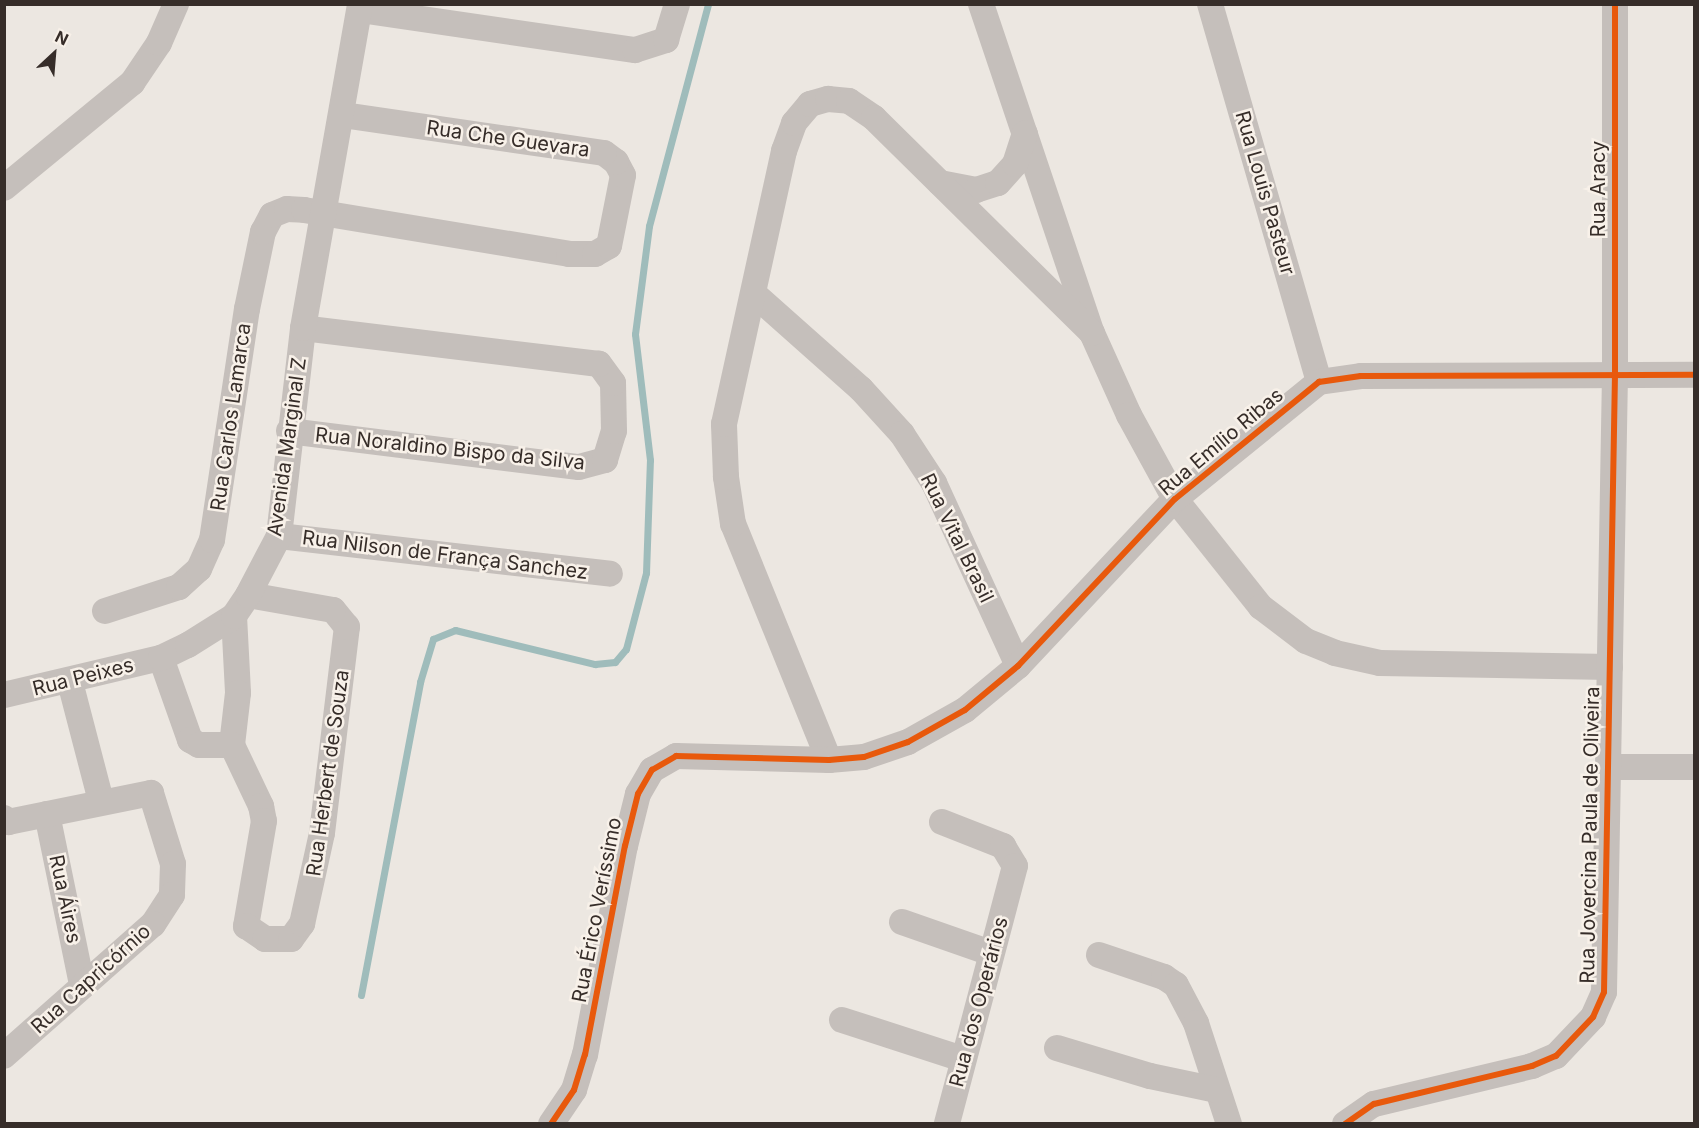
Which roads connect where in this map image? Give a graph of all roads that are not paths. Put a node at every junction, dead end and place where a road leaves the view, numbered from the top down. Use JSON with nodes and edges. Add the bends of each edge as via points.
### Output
{"nodes":[{"id":1,"x":176,"y":4,"type":"edge"},
{"id":2,"x":677,"y":4,"type":"edge"},
{"id":3,"x":981,"y":4,"type":"edge"},
{"id":4,"x":1210,"y":4,"type":"edge"},
{"id":5,"x":1615,"y":4,"type":"edge"},
{"id":6,"x":360,"y":7,"type":"edge"},
{"id":7,"x":344,"y":115,"type":"junction"},
{"id":8,"x":1025,"y":134,"type":"junction"},
{"id":9,"x":940,"y":183,"type":"junction"},
{"id":10,"x":4,"y":188,"type":"edge"},
{"id":11,"x":324,"y":213,"type":"junction"},
{"id":12,"x":754,"y":294,"type":"junction"},
{"id":13,"x":303,"y":328,"type":"junction"},
{"id":14,"x":1092,"y":333,"type":"junction"},
{"id":15,"x":1615,"y":373,"type":"junction"},
{"id":16,"x":1695,"y":375,"type":"edge"},
{"id":17,"x":1319,"y":382,"type":"junction"},
{"id":18,"x":289,"y":430,"type":"junction"},
{"id":19,"x":1175,"y":499,"type":"junction"},
{"id":20,"x":279,"y":536,"type":"junction"},
{"id":21,"x":610,"y":574,"type":"dead end"},
{"id":22,"x":241,"y":605,"type":"junction"},
{"id":23,"x":105,"y":611,"type":"dead end"},
{"id":24,"x":161,"y":658,"type":"junction"},
{"id":25,"x":1018,"y":666,"type":"junction"},
{"id":26,"x":1610,"y":667,"type":"junction"},
{"id":27,"x":70,"y":682,"type":"junction"},
{"id":28,"x":4,"y":695,"type":"edge"},
{"id":29,"x":232,"y":745,"type":"junction"},
{"id":30,"x":829,"y":760,"type":"junction"},
{"id":31,"x":1609,"y":767,"type":"junction"},
{"id":32,"x":1695,"y":767,"type":"edge"},
{"id":33,"x":101,"y":801,"type":"junction"},
{"id":34,"x":47,"y":814,"type":"junction"},
{"id":35,"x":6,"y":820,"type":"edge"},
{"id":36,"x":942,"y":822,"type":"dead end"},
{"id":37,"x":902,"y":922,"type":"dead end"},
{"id":38,"x":991,"y":953,"type":"junction"},
{"id":39,"x":1099,"y":955,"type":"dead end"},
{"id":40,"x":82,"y":984,"type":"junction"},
{"id":41,"x":842,"y":1020,"type":"dead end"},
{"id":42,"x":1058,"y":1048,"type":"dead end"},
{"id":43,"x":4,"y":1056,"type":"edge"},
{"id":44,"x":963,"y":1059,"type":"junction"},
{"id":45,"x":1217,"y":1090,"type":"junction"},
{"id":46,"x":554,"y":1123,"type":"edge"},
{"id":47,"x":947,"y":1124,"type":"edge"},
{"id":48,"x":1229,"y":1124,"type":"edge"},
{"id":49,"x":1345,"y":1124,"type":"edge"}],
"edges":[{"from":1,"to":10,"type":"street","via":[[159,43],[132,83]]},
{"from":2,"to":6,"type":"street","via":[[666,40],[635,50]]},
{"from":3,"to":8,"type":"street"},
{"from":4,"to":17,"type":"street","name":"Rua Louis Pasteur"},
{"from":5,"to":15,"type":"street","name":"Rua Aracy"},
{"from":6,"to":7,"type":"street"},
{"from":7,"to":11,"type":"street"},
{"from":7,"to":11,"type":"street","name":"Rua Che Guevara","via":[[604,153],[616,162],[623,175],[614,226],[609,246],[595,254],[569,254]]},
{"from":8,"to":9,"type":"street","via":[[1015,164],[998,183],[976,190]]},
{"from":8,"to":14,"type":"street"},
{"from":9,"to":12,"type":"street","via":[[900,140],[849,101],[828,99],[810,104],[794,123],[784,151]]},
{"from":9,"to":14,"type":"street"},
{"from":11,"to":13,"type":"street"},
{"from":11,"to":23,"type":"street","name":"Rua Carlos Lamarca","via":[[287,209],[272,215],[263,232],[247,309],[223,486],[212,540],[199,569],[179,587]]},
{"from":12,"to":25,"type":"street","name":"Rua Vital Brasil","via":[[861,389],[902,434],[934,483]]},
{"from":12,"to":30,"type":"street","via":[[724,424],[733,524]]},
{"from":13,"to":18,"type":"street","name":"Avenida Marginal Z"},
{"from":13,"to":18,"type":"street","name":"Rua Noraldino Bispo da Silva","via":[[599,364],[613,383],[614,431],[605,460],[579,467]]},
{"from":14,"to":19,"type":"street","via":[[1129,415]]},
{"from":15,"to":16,"type":"street"},
{"from":15,"to":17,"type":"street","via":[[1361,376]]},
{"from":15,"to":26,"type":"street","name":"Rua Jovercina Paula de Oliveira"},
{"from":17,"to":19,"type":"street","name":"Rua Emílio Ribas"},
{"from":18,"to":20,"type":"street","name":"Avenida Marginal Z"},
{"from":19,"to":25,"type":"street","name":"Rua Emílio Ribas"},
{"from":19,"to":26,"type":"street","via":[[1261,607],[1306,640],[1335,653],[1380,663]]},
{"from":20,"to":21,"type":"street","name":"Rua Nilson de França Sanchez"},
{"from":20,"to":22,"type":"street","name":"Avenida Marginal Z"},
{"from":22,"to":24,"type":"street","via":[[188,645]]},
{"from":22,"to":29,"type":"street"},
{"from":22,"to":29,"type":"street","name":"Rua Herbert de Souza","via":[[333,610],[347,627],[322,833],[302,924],[291,939],[265,939],[246,926],[264,821],[261,806]]},
{"from":24,"to":27,"type":"street","name":"Rua Peixes"},
{"from":24,"to":29,"type":"street","via":[[190,740],[199,745]]},
{"from":25,"to":30,"type":"street","name":"Rua Emílio Ribas","via":[[964,710],[908,742],[864,757]]},
{"from":26,"to":31,"type":"street","name":"Rua Jovercina Paula de Oliveira"},
{"from":27,"to":28,"type":"street","name":"Rua Peixes"},
{"from":27,"to":33,"type":"street"},
{"from":30,"to":46,"type":"street","name":"Rua Érico Veríssimo","via":[[676,756],[652,770],[638,794],[625,846],[585,1055],[574,1090]]},
{"from":31,"to":32,"type":"street"},
{"from":31,"to":49,"type":"street","name":"Rua Jovercina Paula de Oliveira","via":[[1608,964],[1604,992],[1593,1017],[1556,1056],[1532,1066],[1374,1104]]},
{"from":33,"to":34,"type":"street"},
{"from":33,"to":40,"type":"street","name":"Rua Capricórnio","via":[[151,793],[173,864],[172,895],[153,924]]},
{"from":34,"to":35,"type":"street"},
{"from":34,"to":40,"type":"street","name":"Rua Áires"},
{"from":36,"to":38,"type":"street","name":"Rua dos Operários","via":[[1003,846],[1015,866]]},
{"from":37,"to":38,"type":"street"},
{"from":38,"to":44,"type":"street","name":"Rua dos Operários"},
{"from":39,"to":45,"type":"street","via":[[1164,977],[1176,985],[1196,1023]]},
{"from":40,"to":43,"type":"street","name":"Rua Capricórnio"},
{"from":41,"to":44,"type":"street"},
{"from":42,"to":45,"type":"street","via":[[1150,1076]]},
{"from":44,"to":47,"type":"street","name":"Rua dos Operários"},
{"from":45,"to":48,"type":"street"}]}
